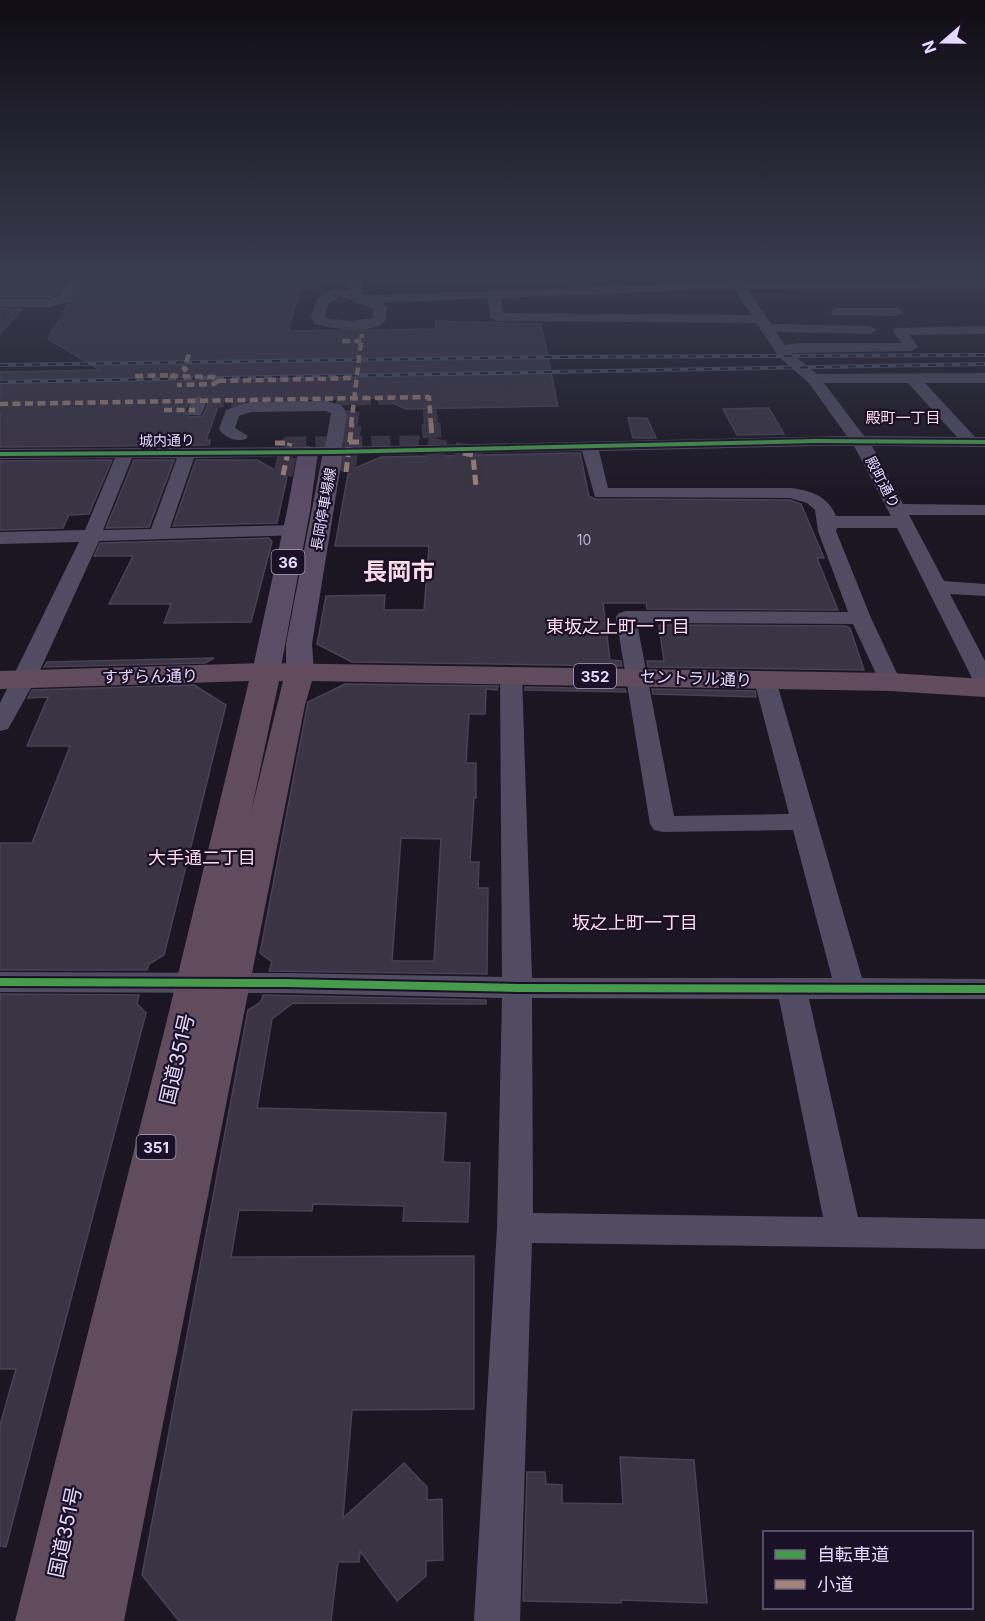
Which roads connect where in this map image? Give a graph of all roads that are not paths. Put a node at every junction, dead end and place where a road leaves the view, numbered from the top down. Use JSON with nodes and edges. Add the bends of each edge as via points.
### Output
{"nodes":[{"id":1,"x":795,"y":348,"type":"edge"},
{"id":2,"x":782,"y":350,"type":"joint"},
{"id":3,"x":910,"y":377,"type":"junction"},
{"id":4,"x":985,"y":378,"type":"edge"},
{"id":5,"x":813,"y":379,"type":"junction"},
{"id":6,"x":860,"y":441,"type":"junction"},
{"id":7,"x":977,"y":441,"type":"edge"},
{"id":8,"x":589,"y":446,"type":"junction"},
{"id":9,"x":308,"y":452,"type":"junction"},
{"id":10,"x":333,"y":452,"type":"junction"},
{"id":11,"x":188,"y":453,"type":"junction"},
{"id":12,"x":0,"y":454,"type":"edge"},
{"id":13,"x":125,"y":454,"type":"junction"},
{"id":14,"x":985,"y":510,"type":"edge"},
{"id":15,"x":901,"y":515,"type":"junction"},
{"id":16,"x":829,"y":522,"type":"junction"},
{"id":17,"x":294,"y":531,"type":"junction"},
{"id":18,"x":159,"y":533,"type":"junction"},
{"id":19,"x":92,"y":535,"type":"junction"},
{"id":20,"x":0,"y":538,"type":"edge"},
{"id":21,"x":936,"y":587,"type":"junction"},
{"id":22,"x":985,"y":590,"type":"edge"},
{"id":23,"x":861,"y":618,"type":"junction"},
{"id":24,"x":283,"y":672,"type":"junction"},
{"id":25,"x":511,"y":675,"type":"junction"},
{"id":26,"x":636,"y":676,"type":"junction"},
{"id":27,"x":12,"y":680,"type":"edge"},
{"id":28,"x":765,"y":680,"type":"junction"},
{"id":29,"x":890,"y":682,"type":"junction"},
{"id":30,"x":985,"y":682,"type":"edge"},
{"id":31,"x":985,"y":688,"type":"edge"},
{"id":32,"x":0,"y":724,"type":"edge"},
{"id":33,"x":804,"y":822,"type":"junction"},
{"id":34,"x":0,"y":982,"type":"edge"},
{"id":35,"x":213,"y":982,"type":"junction"},
{"id":36,"x":517,"y":988,"type":"junction"},
{"id":37,"x":850,"y":989,"type":"junction"},
{"id":38,"x":985,"y":989,"type":"edge"},
{"id":39,"x":792,"y":990,"type":"junction"},
{"id":40,"x":515,"y":1228,"type":"junction"},
{"id":41,"x":844,"y":1233,"type":"junction"},
{"id":42,"x":985,"y":1234,"type":"edge"},
{"id":43,"x":44,"y":1621,"type":"edge"},
{"id":44,"x":95,"y":1621,"type":"edge"},
{"id":45,"x":496,"y":1621,"type":"edge"}],
"edges":[{"from":1,"to":2,"type":"street"},
{"from":2,"to":5,"type":"street","name":"殿町通り"},
{"from":3,"to":4,"type":"street"},
{"from":3,"to":5,"type":"street"},
{"from":3,"to":7,"type":"street"},
{"from":5,"to":6,"type":"street","name":"殿町通り"},
{"from":6,"to":7,"type":"street","name":"城内通り"},
{"from":6,"to":8,"type":"street","name":"城内通り"},
{"from":6,"to":15,"type":"street","name":"殿町通り"},
{"from":8,"to":10,"type":"street","name":"城内通り"},
{"from":8,"to":16,"type":"street","via":[[601,493],[804,494],[821,505]]},
{"from":9,"to":10,"type":"street","name":"城内通り"},
{"from":9,"to":10,"type":"street","via":[[309,442],[296,436],[222,434],[216,428],[221,411],[249,407],[335,408],[339,413]]},
{"from":9,"to":11,"type":"street","name":"城内通り"},
{"from":9,"to":17,"type":"main road","name":"長岡停車場線","number":"36","via":[[301,509]]},
{"from":10,"to":24,"type":"main road","name":"長岡停車場線","number":"36","via":[[299,644]]},
{"from":11,"to":13,"type":"street","name":"城内通り"},
{"from":11,"to":18,"type":"street"},
{"from":12,"to":13,"type":"street","name":"城内通り"},
{"from":13,"to":19,"type":"street"},
{"from":14,"to":15,"type":"street"},
{"from":15,"to":16,"type":"street"},
{"from":15,"to":21,"type":"street","name":"殿町通り"},
{"from":16,"to":23,"type":"street","via":[[827,531]]},
{"from":17,"to":18,"type":"street"},
{"from":17,"to":24,"type":"main road","name":"長岡停車場線","number":"36"},
{"from":18,"to":19,"type":"street"},
{"from":19,"to":20,"type":"street"},
{"from":19,"to":27,"type":"street"},
{"from":21,"to":22,"type":"street"},
{"from":21,"to":30,"type":"street","name":"殿町通り"},
{"from":23,"to":26,"type":"street","via":[[626,616]]},
{"from":23,"to":29,"type":"street"},
{"from":24,"to":25,"type":"highway","name":"セントラル通り","number":"352"},
{"from":24,"to":27,"type":"highway","name":"すずらん通り"},
{"from":24,"to":35,"type":"highway","name":"国道351号","number":"351","via":[[260,706]]},
{"from":25,"to":26,"type":"highway","name":"セントラル通り","number":"352"},
{"from":25,"to":36,"type":"street"},
{"from":26,"to":28,"type":"highway","name":"セントラル通り","number":"352"},
{"from":26,"to":33,"type":"street","via":[[663,824]]},
{"from":27,"to":32,"type":"street"},
{"from":28,"to":29,"type":"highway","name":"セントラル通り","number":"352"},
{"from":28,"to":33,"type":"street"},
{"from":29,"to":31,"type":"highway","name":"セントラル通り","number":"352"},
{"from":33,"to":37,"type":"street"},
{"from":34,"to":35,"type":"street"},
{"from":35,"to":36,"type":"street"},
{"from":35,"to":43,"type":"highway","name":"国道351号","number":"351"},
{"from":35,"to":44,"type":"highway","name":"国道351号","number":"351"},
{"from":36,"to":39,"type":"street"},
{"from":36,"to":40,"type":"street"},
{"from":37,"to":38,"type":"street"},
{"from":37,"to":39,"type":"street"},
{"from":39,"to":41,"type":"street"},
{"from":40,"to":41,"type":"street"},
{"from":40,"to":45,"type":"street"},
{"from":41,"to":42,"type":"street"}]}
